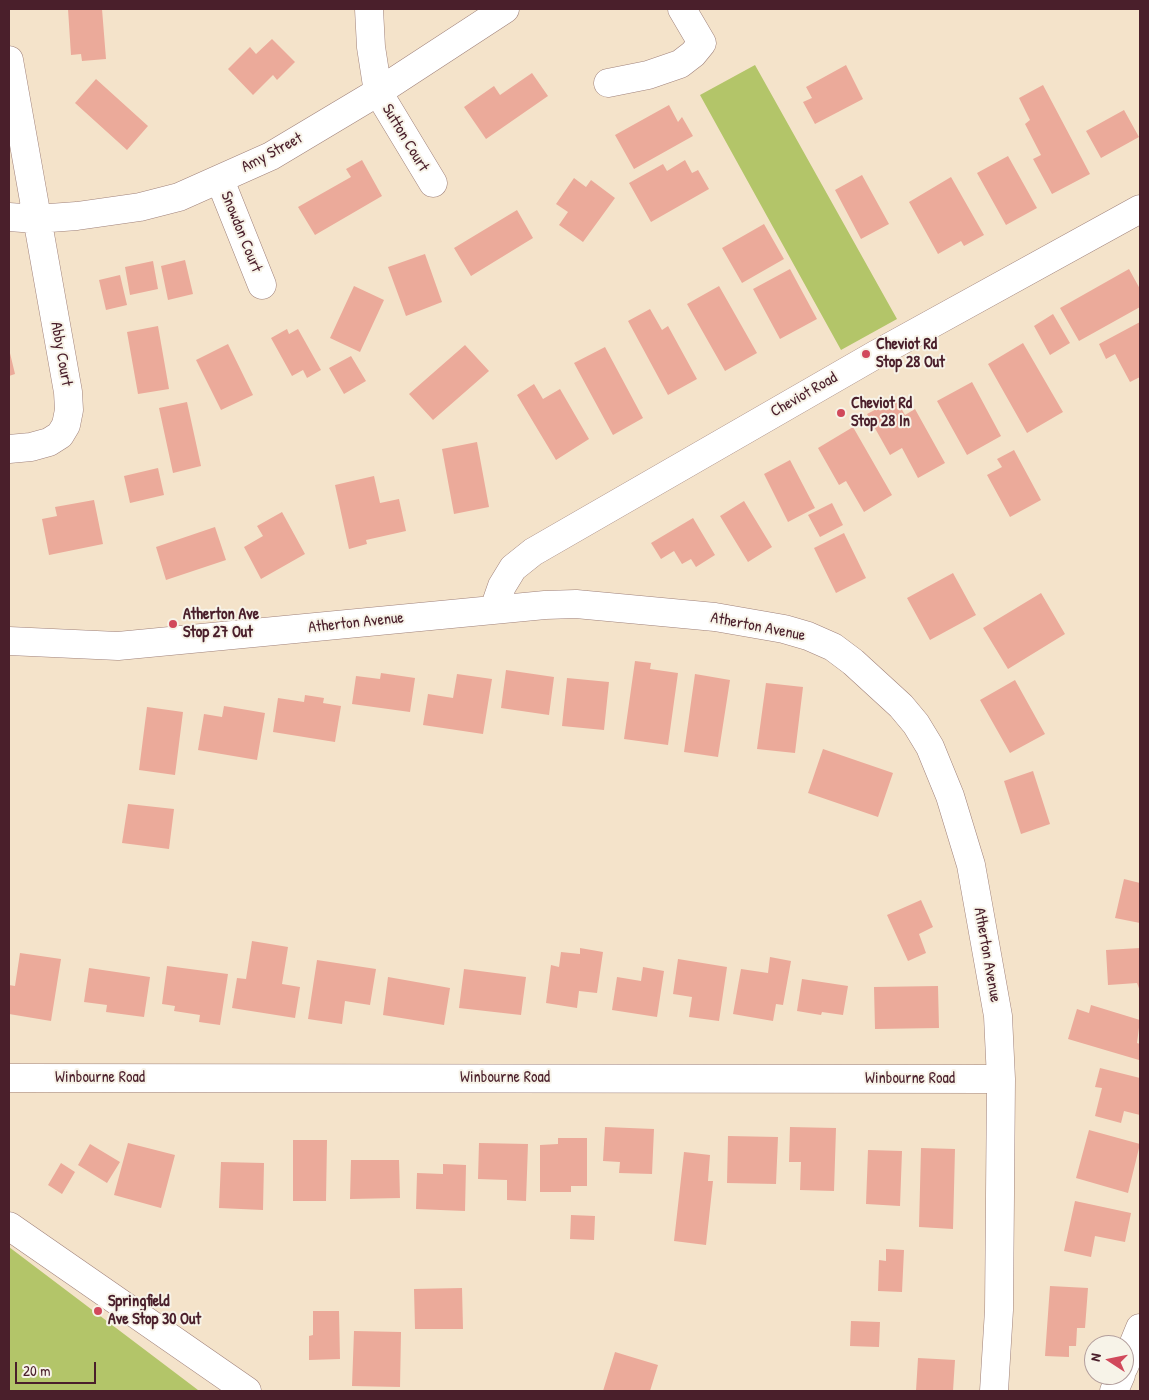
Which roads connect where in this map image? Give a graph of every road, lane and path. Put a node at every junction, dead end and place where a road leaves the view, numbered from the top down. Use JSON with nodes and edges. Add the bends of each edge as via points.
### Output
{"nodes":[{"id":1,"x":369,"y":9,"type":"edge"},
{"id":2,"x":505,"y":9,"type":"edge"},
{"id":3,"x":682,"y":9,"type":"edge"},
{"id":4,"x":9,"y":60,"type":"edge"},
{"id":5,"x":608,"y":83,"type":"dead end"},
{"id":6,"x":378,"y":92,"type":"junction"},
{"id":7,"x":220,"y":180,"type":"junction"},
{"id":8,"x":433,"y":183,"type":"dead end"},
{"id":9,"x":1140,"y":209,"type":"edge"},
{"id":10,"x":9,"y":217,"type":"edge"},
{"id":11,"x":36,"y":219,"type":"junction"},
{"id":12,"x":262,"y":285,"type":"dead end"},
{"id":13,"x":9,"y":449,"type":"edge"},
{"id":14,"x":494,"y":609,"type":"junction"},
{"id":15,"x":9,"y":642,"type":"edge"},
{"id":16,"x":9,"y":1078,"type":"edge"},
{"id":17,"x":1001,"y":1079,"type":"junction"},
{"id":18,"x":9,"y":1226,"type":"edge"},
{"id":19,"x":1140,"y":1328,"type":"edge"},
{"id":20,"x":1134,"y":1343,"type":"edge"},
{"id":21,"x":247,"y":1391,"type":"edge"},
{"id":22,"x":994,"y":1391,"type":"edge"}],
"edges":[{"from":1,"to":6,"type":"street"},
{"from":2,"to":6,"type":"street","name":"Amy Street"},
{"from":3,"to":5,"type":"street","via":[[702,43],[694,54],[680,64],[648,75]]},
{"from":4,"to":11,"type":"street","name":"Abby Court"},
{"from":6,"to":7,"type":"street","name":"Amy Street","via":[[271,156]]},
{"from":6,"to":8,"type":"street","name":"Sutton Court"},
{"from":7,"to":11,"type":"street","name":"Amy Street","via":[[178,197],[140,207]]},
{"from":7,"to":12,"type":"street","name":"Snowdon Court"},
{"from":9,"to":14,"type":"street","name":"Cheviot Road","via":[[875,355],[533,552],[513,568]]},
{"from":10,"to":11,"type":"street","name":"Amy Street"},
{"from":11,"to":13,"type":"street","name":"Abby Court","via":[[69,410],[66,425],[55,438],[31,447]]},
{"from":14,"to":15,"type":"street","name":"Atherton Avenue","via":[[118,646]]},
{"from":14,"to":17,"type":"street","name":"Atherton Avenue","via":[[576,604],[715,617],[784,629],[833,647],[886,690],[916,724],[930,747],[950,796],[971,865],[998,1016]]},
{"from":16,"to":17,"type":"street","name":"Winbourne Road"},
{"from":17,"to":22,"type":"street","name":"Atherton Avenue","via":[[999,1310]]},
{"from":18,"to":21,"type":"street"},
{"from":19,"to":20,"type":"street"}]}
